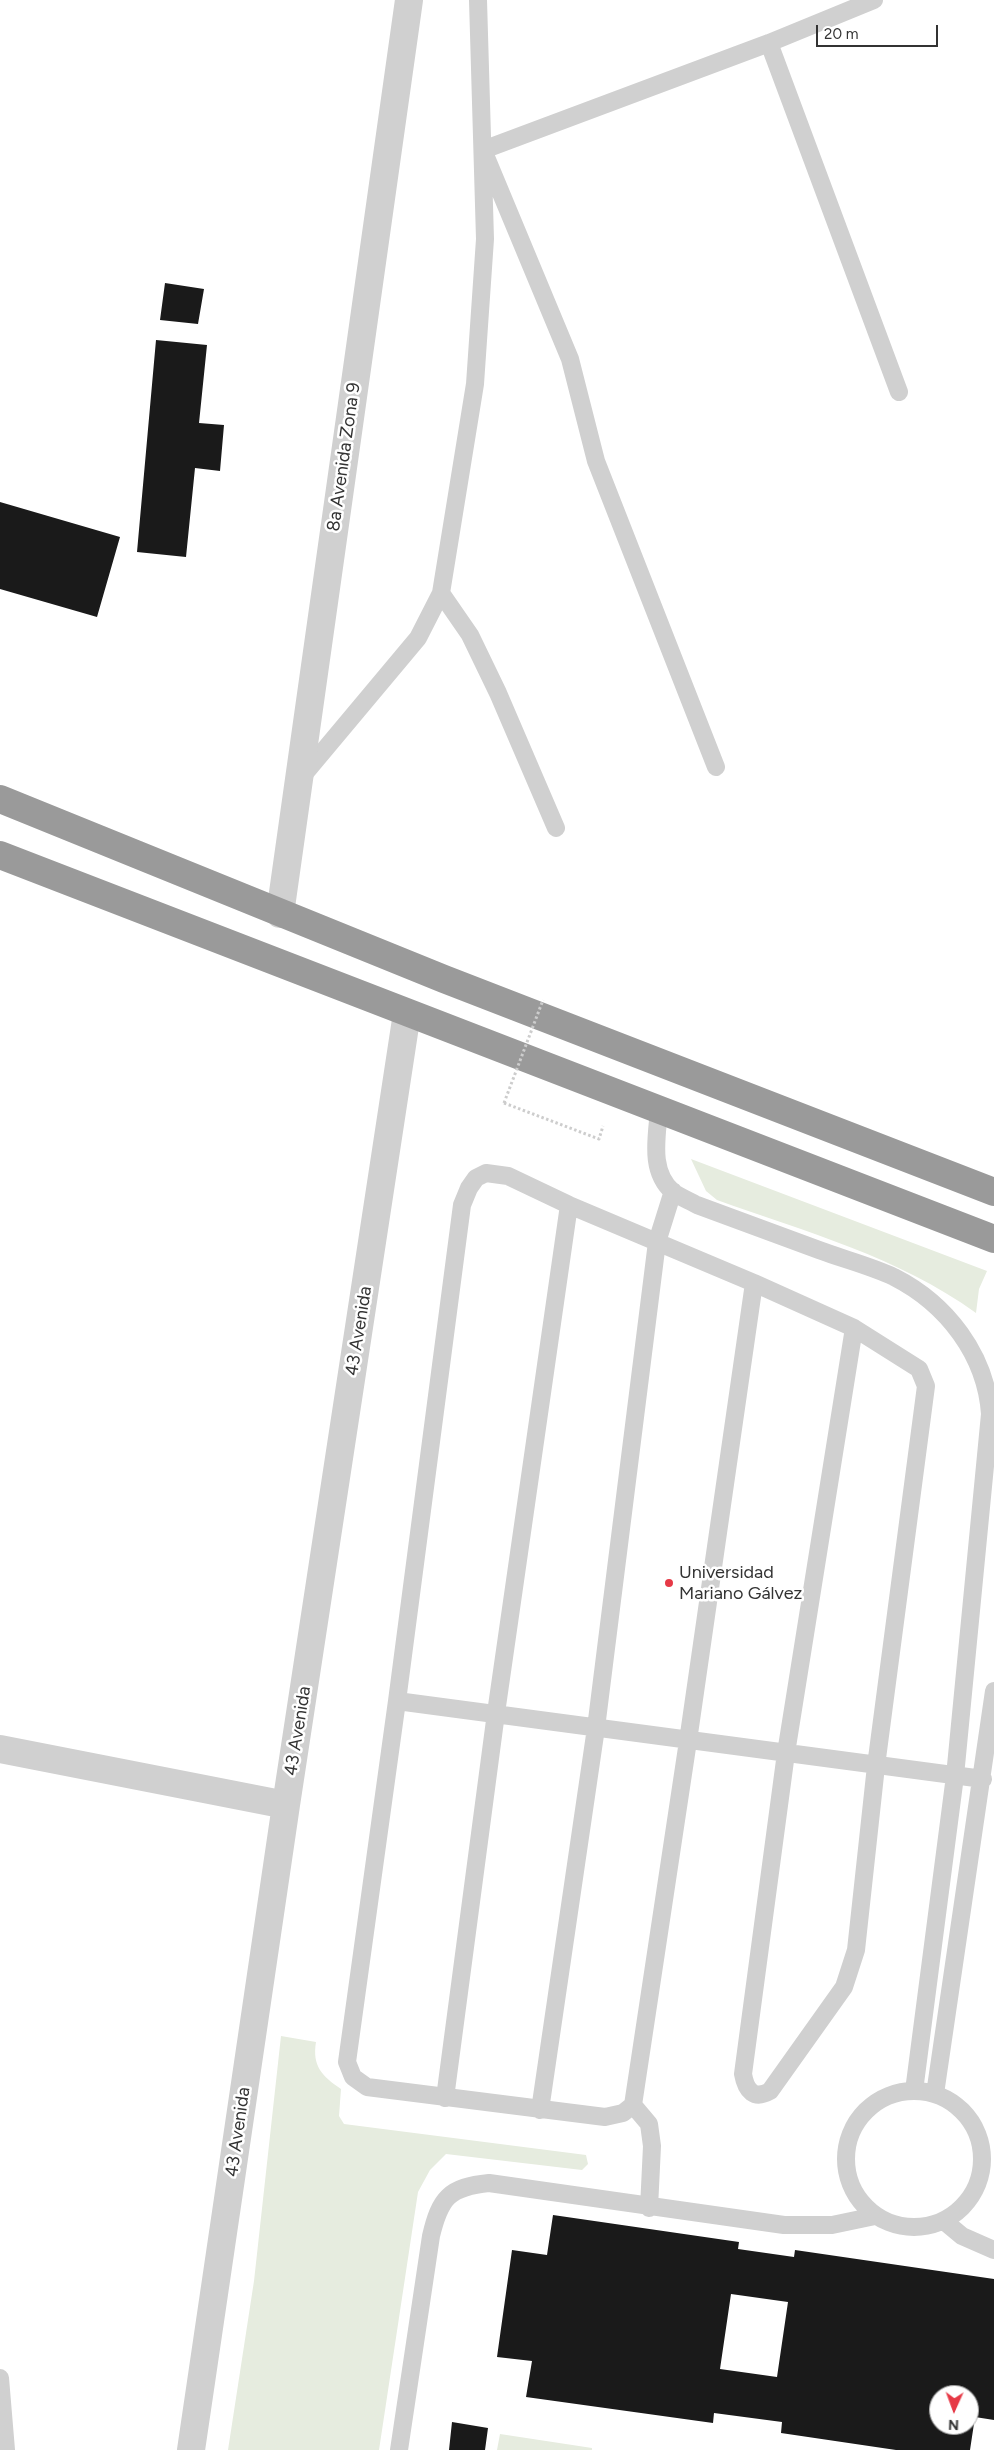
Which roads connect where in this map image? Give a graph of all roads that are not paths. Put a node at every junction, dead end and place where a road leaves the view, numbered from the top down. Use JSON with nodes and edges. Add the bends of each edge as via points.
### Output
{"nodes":[{"id":1,"x":409,"y":0,"type":"edge"},
{"id":2,"x":478,"y":0,"type":"edge"},
{"id":3,"x":874,"y":0,"type":"edge"},
{"id":4,"x":769,"y":43,"type":"junction"},
{"id":5,"x":483,"y":150,"type":"junction"},
{"id":6,"x":899,"y":392,"type":"dead end"},
{"id":7,"x":440,"y":593,"type":"junction"},
{"id":8,"x":716,"y":767,"type":"dead end"},
{"id":9,"x":298,"y":782,"type":"junction"},
{"id":10,"x":0,"y":799,"type":"edge"},
{"id":11,"x":556,"y":828,"type":"dead end"},
{"id":12,"x":0,"y":855,"type":"edge"},
{"id":13,"x":280,"y":914,"type":"junction"},
{"id":14,"x":407,"y":1014,"type":"junction"},
{"id":15,"x":659,"y":1110,"type":"junction"},
{"id":16,"x":673,"y":1191,"type":"junction"},
{"id":17,"x":994,"y":1192,"type":"edge"},
{"id":18,"x":569,"y":1205,"type":"junction"},
{"id":19,"x":994,"y":1239,"type":"edge"},
{"id":20,"x":657,"y":1242,"type":"junction"},
{"id":21,"x":754,"y":1283,"type":"junction"},
{"id":22,"x":854,"y":1328,"type":"junction"},
{"id":23,"x":994,"y":1691,"type":"edge"},
{"id":24,"x":397,"y":1700,"type":"junction"},
{"id":25,"x":496,"y":1714,"type":"junction"},
{"id":26,"x":596,"y":1728,"type":"junction"},
{"id":27,"x":688,"y":1740,"type":"junction"},
{"id":28,"x":0,"y":1749,"type":"edge"},
{"id":29,"x":786,"y":1753,"type":"junction"},
{"id":30,"x":876,"y":1766,"type":"junction"},
{"id":31,"x":955,"y":1776,"type":"junction"},
{"id":32,"x":983,"y":1779,"type":"junction"},
{"id":33,"x":286,"y":1805,"type":"junction"},
{"id":34,"x":914,"y":2091,"type":"junction"},
{"id":35,"x":935,"y":2094,"type":"junction"},
{"id":36,"x":445,"y":2098,"type":"junction"},
{"id":37,"x":633,"y":2105,"type":"junction"},
{"id":38,"x":540,"y":2110,"type":"junction"},
{"id":39,"x":649,"y":2208,"type":"junction"},
{"id":40,"x":875,"y":2216,"type":"junction"},
{"id":41,"x":944,"y":2221,"type":"junction"},
{"id":42,"x":994,"y":2250,"type":"edge"},
{"id":43,"x":0,"y":2378,"type":"edge"},
{"id":44,"x":6,"y":2450,"type":"edge"},
{"id":45,"x":191,"y":2450,"type":"edge"},
{"id":46,"x":399,"y":2450,"type":"edge"}],
"edges":[{"from":1,"to":9,"type":"street","name":"8a Avenida Zona 9"},
{"from":2,"to":5,"type":"lane"},
{"from":3,"to":4,"type":"lane"},
{"from":4,"to":5,"type":"lane"},
{"from":4,"to":6,"type":"lane"},
{"from":5,"to":7,"type":"lane","via":[[484,239],[475,384]]},
{"from":5,"to":8,"type":"lane","via":[[570,359],[596,461]]},
{"from":7,"to":9,"type":"lane","via":[[418,638]]},
{"from":7,"to":11,"type":"lane","via":[[470,635]]},
{"from":9,"to":13,"type":"street","name":"8a Avenida Zona 9"},
{"from":10,"to":13,"type":"highway"},
{"from":12,"to":14,"type":"highway"},
{"from":13,"to":17,"type":"highway"},
{"from":14,"to":15,"type":"highway"},
{"from":14,"to":33,"type":"street","name":"43 Avenida"},
{"from":15,"to":16,"type":"lane","via":[[655,1157],[659,1172]]},
{"from":15,"to":19,"type":"highway"},
{"from":16,"to":20,"type":"lane"},
{"from":16,"to":31,"type":"lane","via":[[697,1205],[894,1277],[927,1298],[946,1315],[966,1341],[983,1374],[990,1414]]},
{"from":18,"to":20,"type":"lane"},
{"from":18,"to":24,"type":"lane","via":[[508,1176],[486,1173],[476,1178],[468,1188],[462,1205]]},
{"from":18,"to":25,"type":"lane"},
{"from":20,"to":21,"type":"lane"},
{"from":20,"to":26,"type":"lane"},
{"from":21,"to":22,"type":"lane"},
{"from":21,"to":27,"type":"lane"},
{"from":22,"to":29,"type":"lane"},
{"from":22,"to":30,"type":"lane","via":[[919,1369],[926,1386]]},
{"from":23,"to":32,"type":"lane","via":[[984,1750]]},
{"from":24,"to":25,"type":"lane"},
{"from":24,"to":36,"type":"lane","via":[[347,2062],[353,2077],[367,2087]]},
{"from":25,"to":26,"type":"lane"},
{"from":25,"to":36,"type":"lane"},
{"from":26,"to":27,"type":"lane"},
{"from":26,"to":38,"type":"lane"},
{"from":27,"to":29,"type":"lane"},
{"from":27,"to":37,"type":"lane"},
{"from":28,"to":33,"type":"street"},
{"from":29,"to":30,"type":"lane"},
{"from":29,"to":30,"type":"lane","via":[[743,2074],[750,2093],[758,2096],[770,2092],[844,1987],[856,1950]]},
{"from":30,"to":31,"type":"lane"},
{"from":31,"to":32,"type":"lane"},
{"from":31,"to":34,"type":"lane"},
{"from":32,"to":35,"type":"lane"},
{"from":33,"to":45,"type":"street","name":"43 Avenida"},
{"from":34,"to":35,"type":"lane"},
{"from":34,"to":40,"type":"lane","via":[[893,2095],[874,2104],[859,2120],[849,2140],[846,2160],[850,2182],[860,2200]]},
{"from":35,"to":41,"type":"lane","via":[[956,2105],[972,2122],[981,2143],[982,2166],[976,2188],[963,2207]]},
{"from":36,"to":38,"type":"lane"},
{"from":37,"to":38,"type":"lane","via":[[623,2113],[605,2117]]},
{"from":37,"to":39,"type":"lane","via":[[649,2124],[652,2146]]},
{"from":39,"to":40,"type":"lane","via":[[784,2225],[832,2225]]},
{"from":39,"to":46,"type":"lane","via":[[489,2183],[469,2185],[450,2194],[437,2212],[431,2236]]},
{"from":40,"to":41,"type":"lane","via":[[909,2227]]},
{"from":41,"to":42,"type":"lane","via":[[962,2236]]},
{"from":43,"to":44,"type":"lane"}]}
